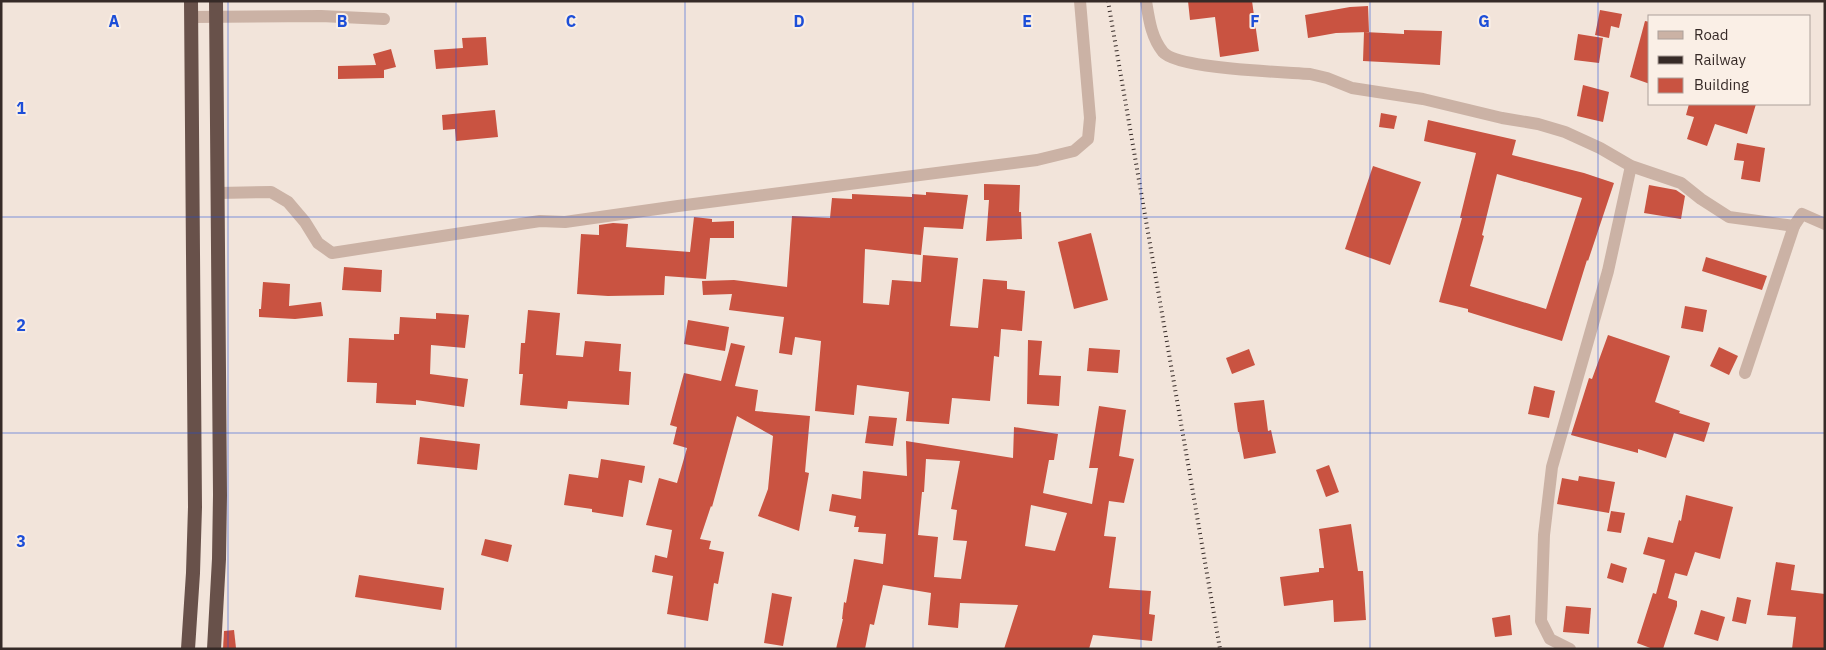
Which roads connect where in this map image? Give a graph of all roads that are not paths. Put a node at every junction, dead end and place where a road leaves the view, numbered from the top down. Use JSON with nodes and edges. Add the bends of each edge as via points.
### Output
{"nodes":[{"id":1,"x":191,"y":1,"type":"edge"},
{"id":2,"x":216,"y":1,"type":"edge"},
{"id":3,"x":1080,"y":1,"type":"edge"},
{"id":4,"x":1146,"y":1,"type":"edge"},
{"id":5,"x":216,"y":16,"type":"junction"},
{"id":6,"x":192,"y":17,"type":"junction"},
{"id":7,"x":384,"y":19,"type":"dead end"},
{"id":8,"x":1631,"y":166,"type":"junction"},
{"id":9,"x":218,"y":193,"type":"junction"},
{"id":10,"x":1825,"y":224,"type":"edge"},
{"id":11,"x":1794,"y":226,"type":"junction"},
{"id":12,"x":1745,"y":373,"type":"dead end"},
{"id":13,"x":188,"y":649,"type":"edge"},
{"id":14,"x":214,"y":649,"type":"edge"},
{"id":15,"x":1570,"y":649,"type":"edge"}],
"edges":[{"from":1,"to":6,"type":"highway"},
{"from":2,"to":5,"type":"highway"},
{"from":3,"to":9,"type":"street","via":[[1090,118],[1088,139],[1074,151],[1037,160],[565,222],[540,221],[332,253],[318,243],[288,202],[270,192]]},
{"from":4,"to":8,"type":"street","via":[[1151,32],[1164,53],[1180,61],[1310,74],[1352,88],[1423,99],[1538,124],[1592,144]]},
{"from":5,"to":6,"type":"street"},
{"from":5,"to":7,"type":"street"},
{"from":5,"to":9,"type":"highway"},
{"from":6,"to":13,"type":"highway","via":[[195,507]]},
{"from":8,"to":11,"type":"street","via":[[1680,183],[1729,217]]},
{"from":8,"to":15,"type":"street","via":[[1608,271],[1552,467],[1544,536],[1541,622],[1550,639]]},
{"from":9,"to":14,"type":"highway","via":[[220,495]]},
{"from":10,"to":11,"type":"street","via":[[1802,214]]},
{"from":11,"to":12,"type":"street"}]}
